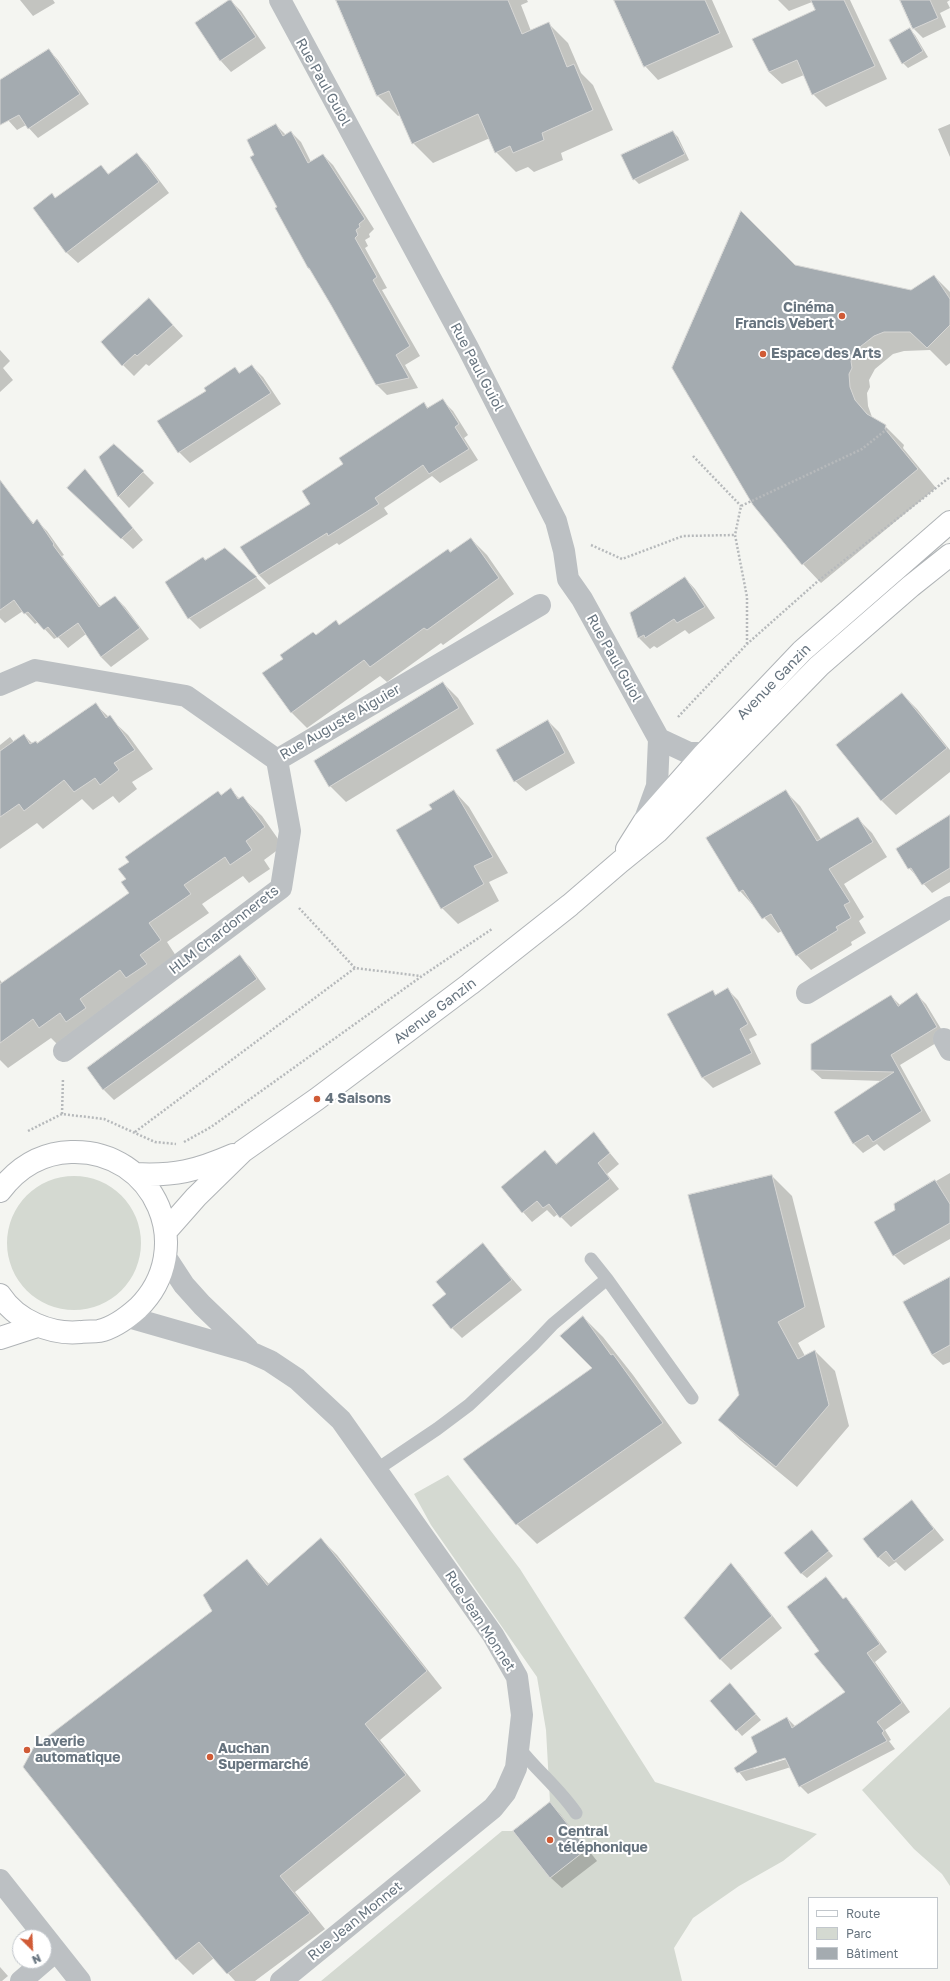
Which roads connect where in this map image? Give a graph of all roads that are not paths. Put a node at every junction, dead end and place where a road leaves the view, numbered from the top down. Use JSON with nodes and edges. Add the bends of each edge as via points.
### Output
{"nodes":[{"id":1,"x":280,"y":0,"type":"edge"},
{"id":2,"x":950,"y":522,"type":"edge"},
{"id":3,"x":950,"y":555,"type":"edge"},
{"id":4,"x":540,"y":605,"type":"dead end"},
{"id":5,"x":0,"y":684,"type":"edge"},
{"id":6,"x":659,"y":739,"type":"junction"},
{"id":7,"x":738,"y":751,"type":"junction"},
{"id":8,"x":704,"y":754,"type":"junction"},
{"id":9,"x":276,"y":760,"type":"junction"},
{"id":10,"x":644,"y":822,"type":"junction"},
{"id":11,"x":620,"y":862,"type":"junction"},
{"id":12,"x":950,"y":907,"type":"edge"},
{"id":13,"x":807,"y":994,"type":"dead end"},
{"id":14,"x":64,"y":1051,"type":"road end"},
{"id":15,"x":243,"y":1151,"type":"junction"},
{"id":16,"x":135,"y":1174,"type":"junction"},
{"id":17,"x":0,"y":1191,"type":"edge"},
{"id":18,"x":166,"y":1231,"type":"junction"},
{"id":19,"x":165,"y":1256,"type":"junction"},
{"id":20,"x":591,"y":1259,"type":"dead end"},
{"id":21,"x":607,"y":1279,"type":"junction"},
{"id":22,"x":0,"y":1295,"type":"edge"},
{"id":23,"x":128,"y":1317,"type":"junction"},
{"id":24,"x":38,"y":1326,"type":"junction"},
{"id":25,"x":0,"y":1338,"type":"edge"},
{"id":26,"x":250,"y":1352,"type":"junction"},
{"id":27,"x":692,"y":1398,"type":"dead end"},
{"id":28,"x":376,"y":1470,"type":"junction"},
{"id":29,"x":519,"y":1748,"type":"junction"},
{"id":30,"x":576,"y":1813,"type":"dead end"},
{"id":31,"x":0,"y":1880,"type":"edge"},
{"id":32,"x":56,"y":1951,"type":"junction"},
{"id":33,"x":21,"y":1981,"type":"edge"},
{"id":34,"x":80,"y":1981,"type":"edge"},
{"id":35,"x":281,"y":1981,"type":"edge"}],
"edges":[{"from":1,"to":6,"type":"street","name":"Rue Paul Guiol","via":[[468,348],[556,521],[568,579],[582,599]]},
{"from":2,"to":8,"type":"main road","name":"Avenue Ganzin","via":[[802,651]]},
{"from":3,"to":7,"type":"main road","name":"Avenue Ganzin","via":[[819,666]]},
{"from":4,"to":9,"type":"street","name":"Rue Auguste Aiguier"},
{"from":5,"to":9,"type":"street","name":"Rue Auguste Aiguier","via":[[35,670],[186,696]]},
{"from":6,"to":8,"type":"street","via":[[689,753]]},
{"from":6,"to":10,"type":"street","via":[[657,786]]},
{"from":7,"to":8,"type":"street"},
{"from":7,"to":11,"type":"main road","name":"Avenue Ganzin","via":[[657,832]]},
{"from":8,"to":10,"type":"main road","name":"Avenue Ganzin"},
{"from":9,"to":14,"type":"street","name":"HLM Chardonnerets","via":[[290,831],[281,888]]},
{"from":10,"to":11,"type":"main road","name":"Avenue Ganzin"},
{"from":11,"to":15,"type":"main road","name":"Avenue Ganzin","via":[[470,984],[318,1099]]},
{"from":12,"to":13,"type":"street"},
{"from":15,"to":16,"type":"main road","name":"Avenue Ganzin","via":[[202,1168],[178,1174]]},
{"from":15,"to":18,"type":"main road","name":"Avenue Ganzin"},
{"from":16,"to":17,"type":"main road","via":[[112,1158],[86,1152],[58,1152],[32,1161],[10,1178]]},
{"from":16,"to":18,"type":"main road","via":[[150,1190],[160,1209]]},
{"from":18,"to":19,"type":"main road"},
{"from":19,"to":23,"type":"main road","via":[[159,1279],[146,1300]]},
{"from":19,"to":26,"type":"street","name":"Rue Jean Monnet","via":[[184,1285]]},
{"from":20,"to":21,"type":"lane"},
{"from":21,"to":27,"type":"lane"},
{"from":21,"to":28,"type":"lane","via":[[553,1324],[469,1405]]},
{"from":22,"to":24,"type":"main road","via":[[18,1314]]},
{"from":23,"to":24,"type":"main road","via":[[100,1330],[68,1333]]},
{"from":23,"to":26,"type":"street","name":"Rue Jean Monnet"},
{"from":24,"to":25,"type":"main road"},
{"from":26,"to":28,"type":"street","name":"Rue Jean Monnet","via":[[270,1360],[297,1379],[341,1420]]},
{"from":28,"to":29,"type":"street","name":"Rue Jean Monnet","via":[[493,1635],[517,1677],[522,1715]]},
{"from":29,"to":30,"type":"lane","via":[[533,1766],[566,1798]]},
{"from":29,"to":35,"type":"street","name":"Rue Jean Monnet","via":[[516,1768],[505,1793],[492,1808]]},
{"from":31,"to":32,"type":"street"},
{"from":32,"to":33,"type":"street"},
{"from":32,"to":34,"type":"street"}]}
